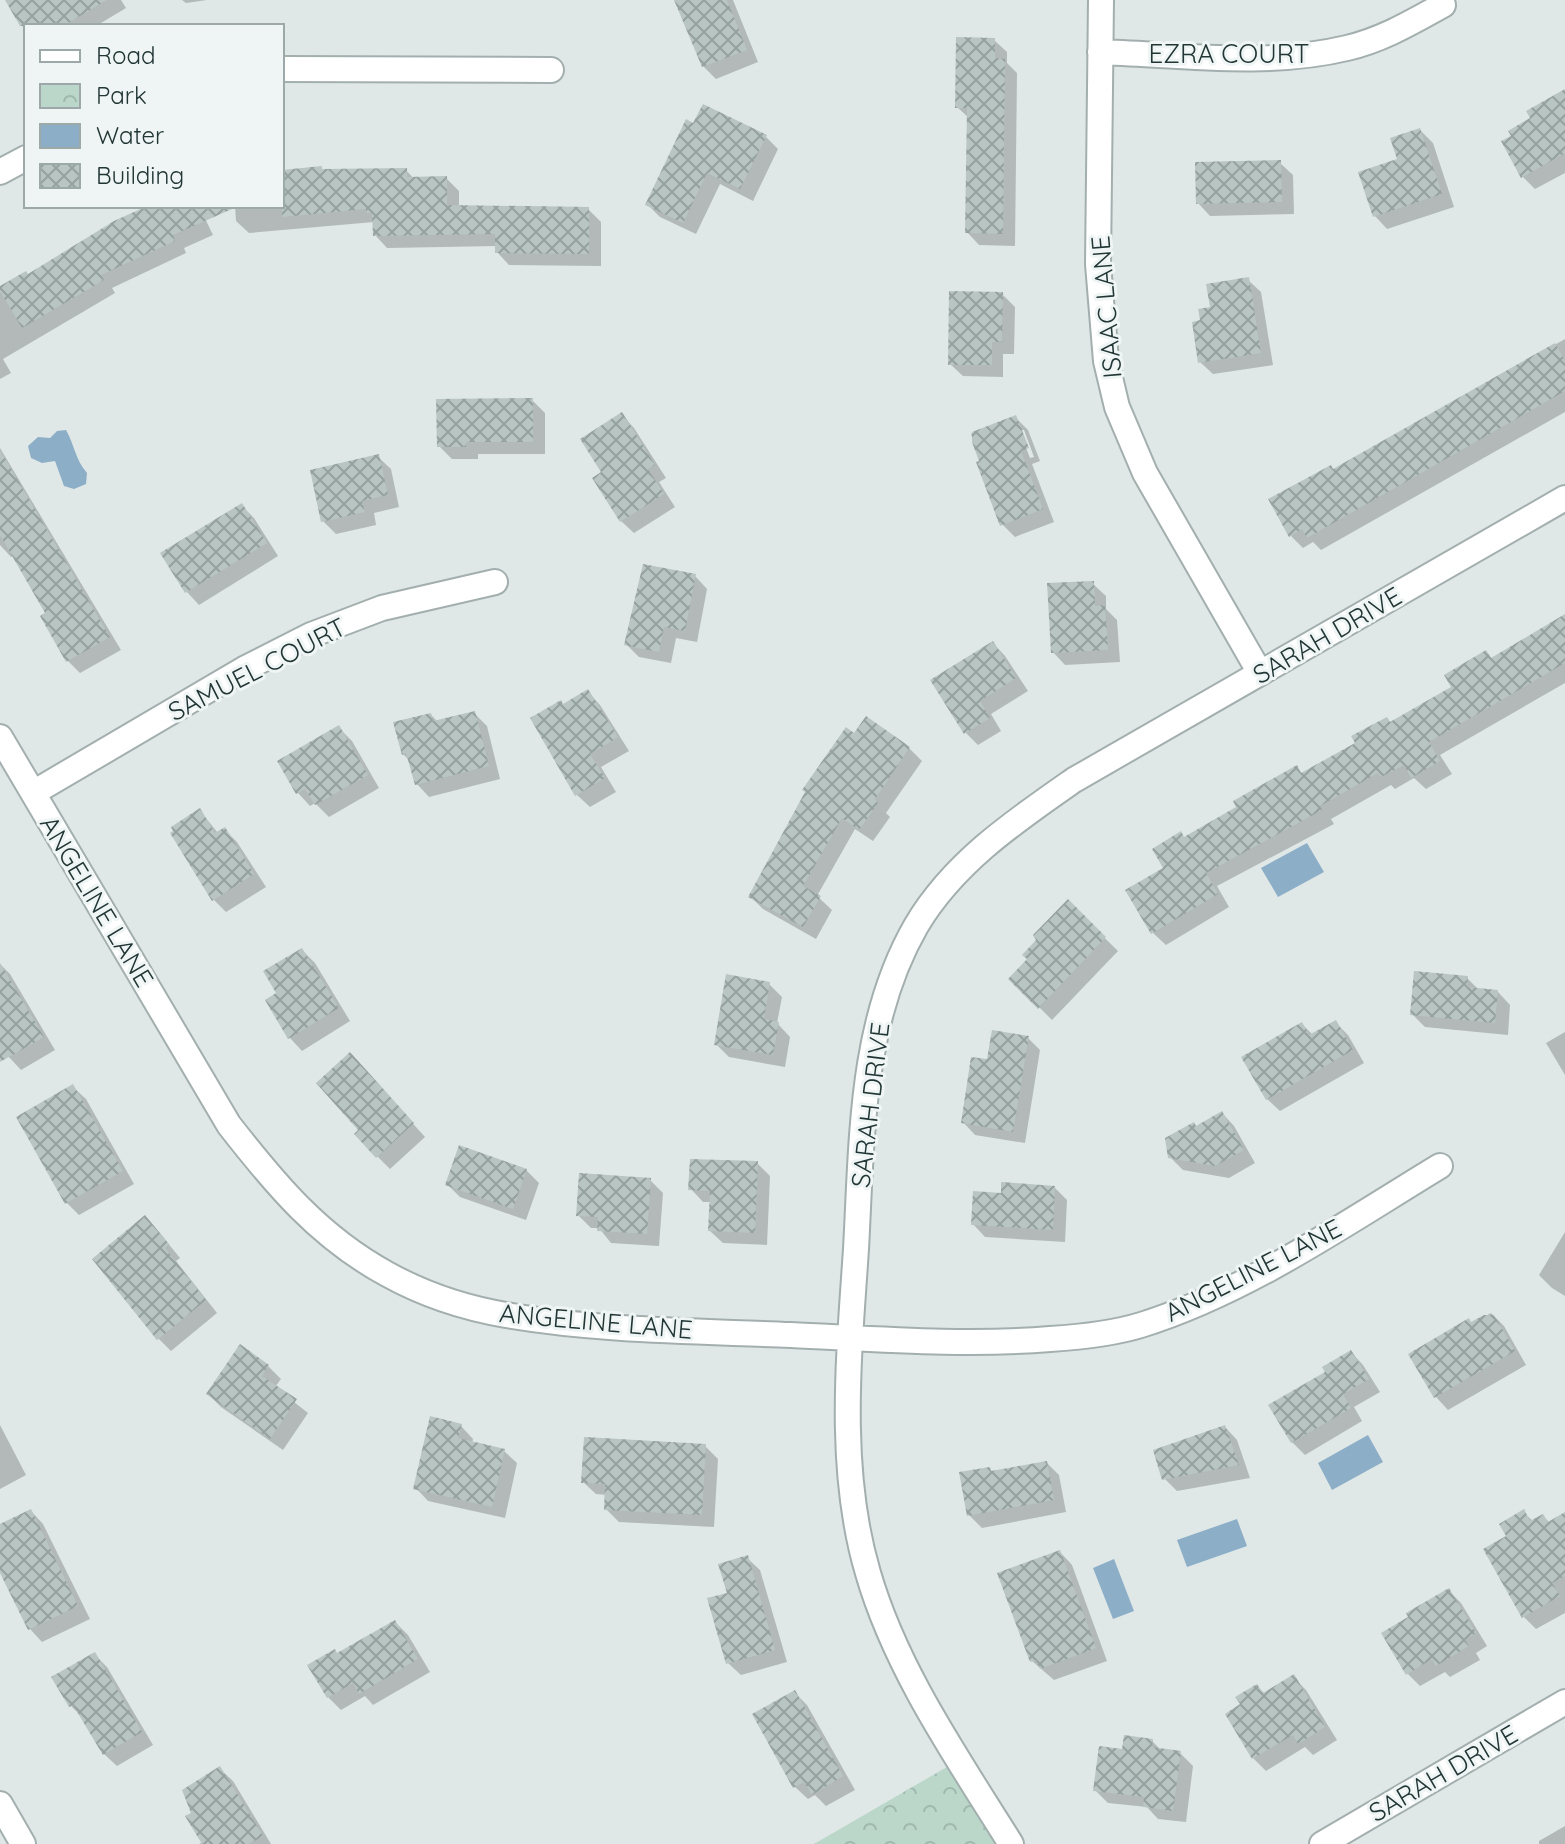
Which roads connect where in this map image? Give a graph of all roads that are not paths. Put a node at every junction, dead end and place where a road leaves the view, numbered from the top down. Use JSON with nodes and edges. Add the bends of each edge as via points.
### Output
{"nodes":[{"id":1,"x":1101,"y":0,"type":"edge"},
{"id":2,"x":1443,"y":5,"type":"dead end"},
{"id":3,"x":1100,"y":52,"type":"junction"},
{"id":4,"x":284,"y":69,"type":"edge"},
{"id":5,"x":551,"y":70,"type":"dead end"},
{"id":6,"x":24,"y":159,"type":"edge"},
{"id":7,"x":0,"y":172,"type":"edge"},
{"id":8,"x":1565,"y":498,"type":"edge"},
{"id":9,"x":495,"y":582,"type":"dead end"},
{"id":10,"x":1260,"y":673,"type":"junction"},
{"id":11,"x":0,"y":737,"type":"edge"},
{"id":12,"x":33,"y":793,"type":"junction"},
{"id":13,"x":1440,"y":1166,"type":"dead end"},
{"id":14,"x":850,"y":1338,"type":"junction"},
{"id":15,"x":1565,"y":1702,"type":"edge"},
{"id":16,"x":0,"y":1804,"type":"edge"},
{"id":17,"x":23,"y":1844,"type":"edge"},
{"id":18,"x":1011,"y":1844,"type":"edge"},
{"id":19,"x":1322,"y":1844,"type":"edge"}],
"edges":[{"from":1,"to":3,"type":"street","name":"ISAAC LANE"},
{"from":2,"to":3,"type":"street","name":"EZRA COURT","via":[[1398,31],[1349,48],[1298,56]]},
{"from":3,"to":10,"type":"street","name":"ISAAC LANE","via":[[1098,264],[1106,361],[1117,407],[1145,473]]},
{"from":4,"to":5,"type":"street"},
{"from":6,"to":7,"type":"street"},
{"from":8,"to":10,"type":"street","name":"SARAH DRIVE"},
{"from":9,"to":12,"type":"street","name":"SAMUEL COURT","via":[[382,608],[311,635]]},
{"from":10,"to":14,"type":"street","name":"SARAH DRIVE","via":[[1074,780],[1013,822],[959,869],[916,927],[894,970],[870,1063]]},
{"from":11,"to":12,"type":"street","name":"ANGELINE LANE"},
{"from":12,"to":14,"type":"street","name":"ANGELINE LANE","via":[[229,1125],[290,1201],[346,1249],[433,1295],[504,1315],[578,1325]]},
{"from":13,"to":14,"type":"street","name":"ANGELINE LANE","via":[[1275,1264],[1141,1325],[1093,1336],[995,1344]]},
{"from":14,"to":18,"type":"street","name":"SARAH DRIVE","via":[[849,1455],[868,1574],[929,1707]]},
{"from":15,"to":19,"type":"street","name":"SARAH DRIVE"},
{"from":16,"to":17,"type":"street"}]}
